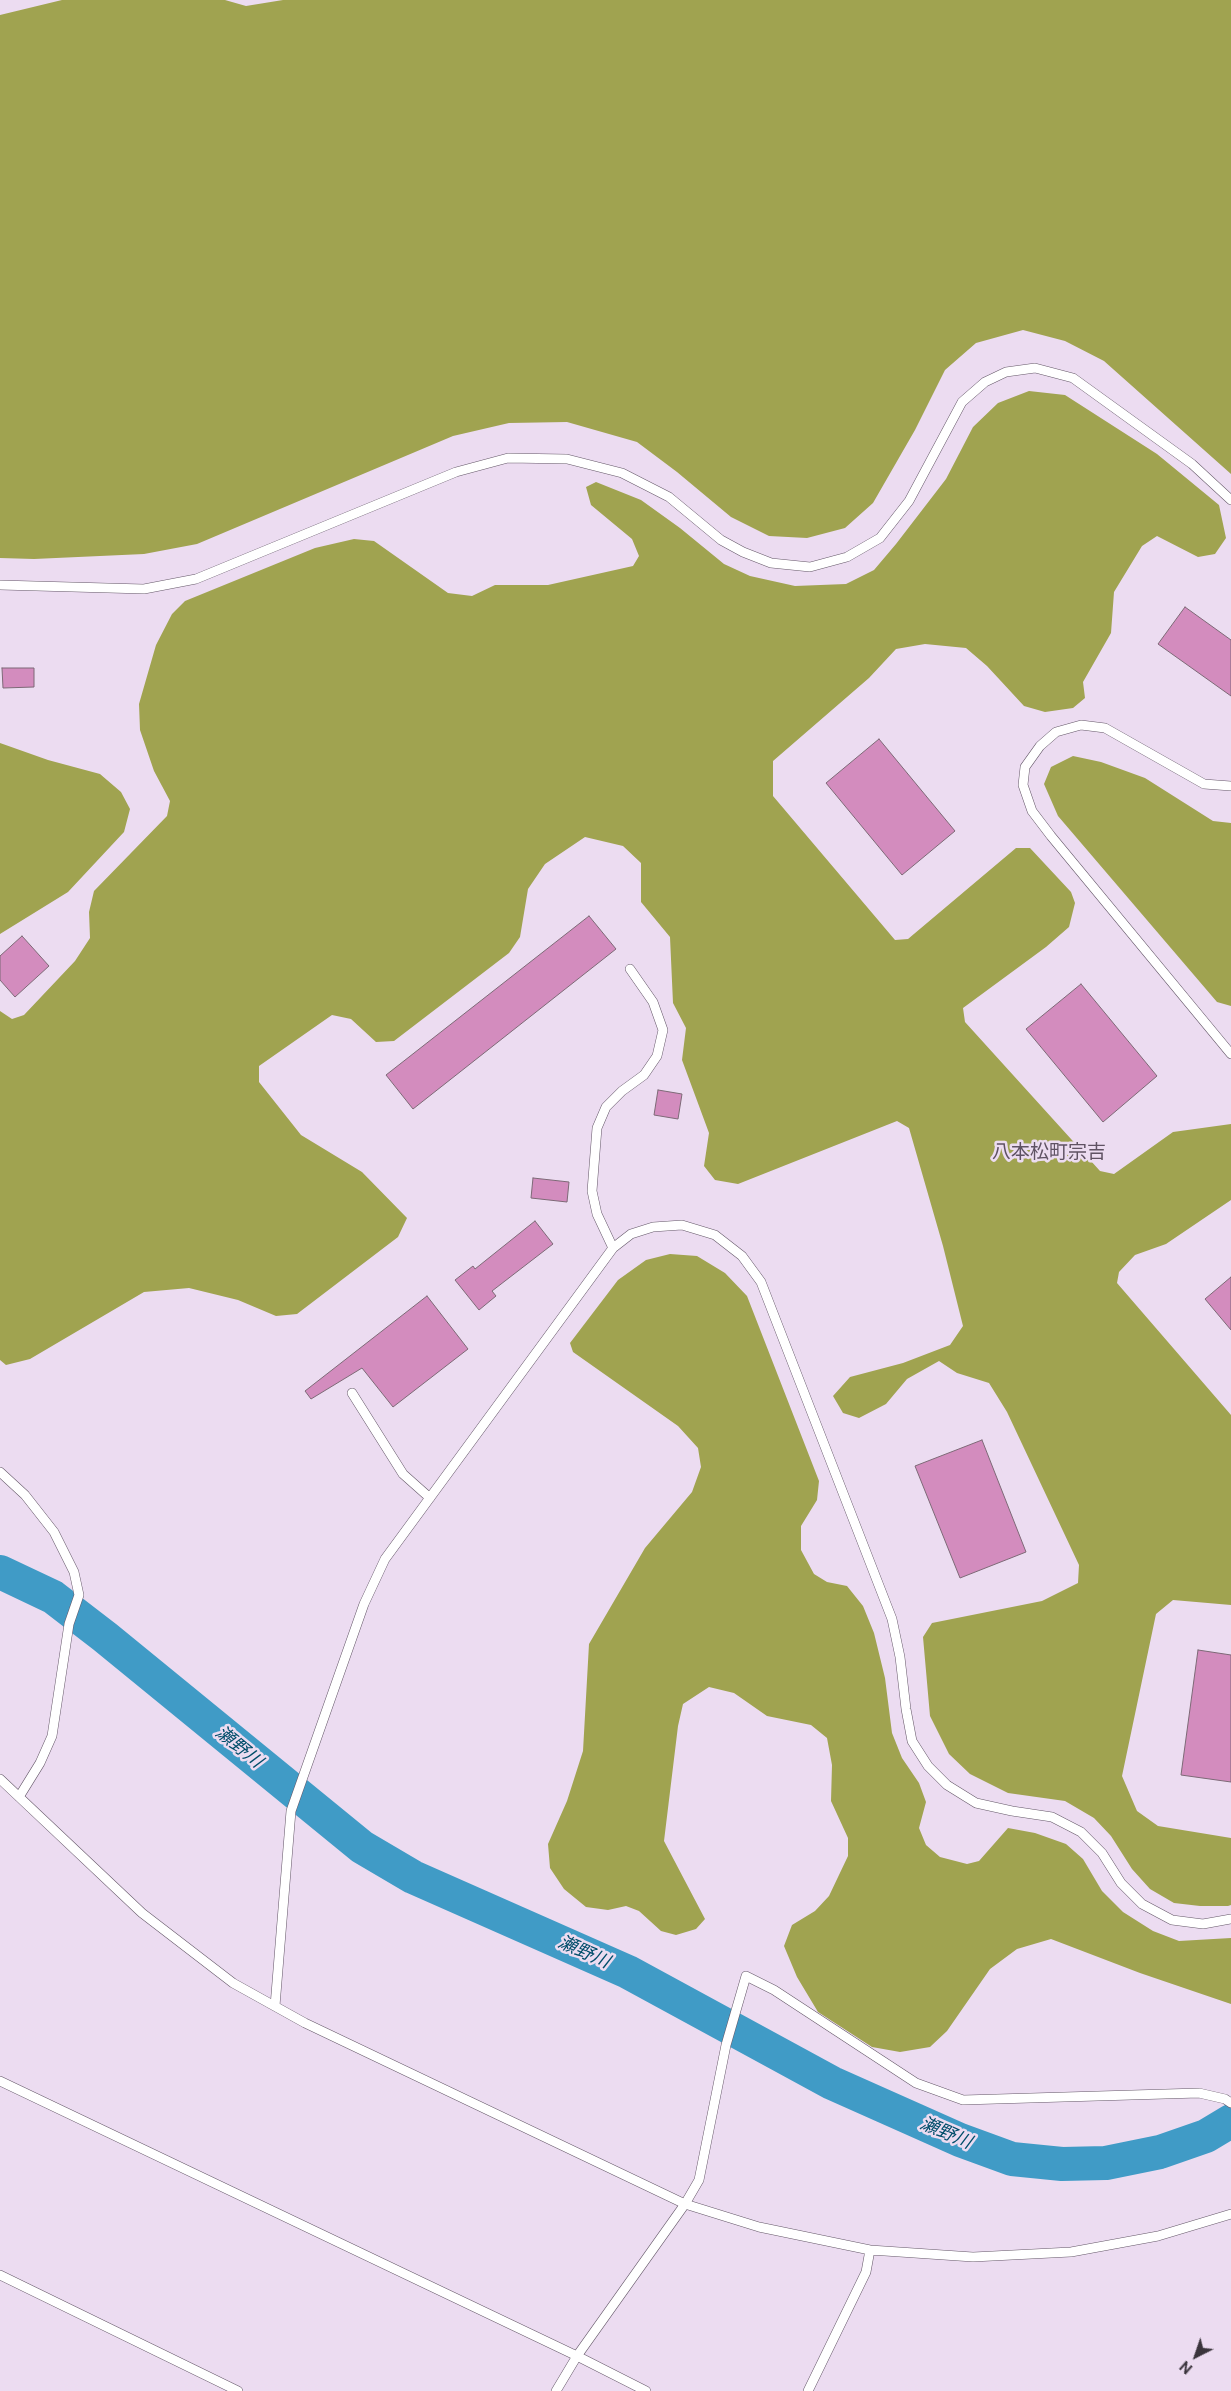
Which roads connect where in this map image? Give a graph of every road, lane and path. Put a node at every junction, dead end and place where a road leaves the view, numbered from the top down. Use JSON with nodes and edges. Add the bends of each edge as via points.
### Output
{"nodes":[{"id":1,"x":1231,"y":500,"type":"edge"},
{"id":2,"x":0,"y":585,"type":"edge"},
{"id":3,"x":1231,"y":786,"type":"edge"},
{"id":4,"x":630,"y":969,"type":"dead end"},
{"id":5,"x":1231,"y":1054,"type":"edge"},
{"id":6,"x":613,"y":1248,"type":"junction"},
{"id":7,"x":352,"y":1393,"type":"dead end"},
{"id":8,"x":0,"y":1472,"type":"edge"},
{"id":9,"x":430,"y":1498,"type":"junction"},
{"id":10,"x":0,"y":1779,"type":"edge"},
{"id":11,"x":19,"y":1797,"type":"junction"},
{"id":12,"x":1231,"y":1919,"type":"edge"},
{"id":13,"x":275,"y":2006,"type":"junction"},
{"id":14,"x":0,"y":2081,"type":"edge"},
{"id":15,"x":1231,"y":2103,"type":"edge"},
{"id":16,"x":685,"y":2204,"type":"junction"},
{"id":17,"x":1231,"y":2214,"type":"edge"},
{"id":18,"x":870,"y":2250,"type":"junction"},
{"id":19,"x":0,"y":2276,"type":"edge"},
{"id":20,"x":577,"y":2356,"type":"junction"},
{"id":21,"x":238,"y":2391,"type":"edge"},
{"id":22,"x":556,"y":2391,"type":"edge"},
{"id":23,"x":646,"y":2391,"type":"edge"},
{"id":24,"x":808,"y":2391,"type":"edge"}],
"edges":[{"from":1,"to":2,"type":"lane","via":[[1192,464],[1073,378],[1036,368],[1006,372],[985,382],[962,402],[909,501],[880,538],[847,557],[810,567],[771,563],[743,552],[721,540],[669,497],[622,473],[567,458],[508,458],[456,472],[196,579],[144,589]]},
{"from":3,"to":5,"type":"lane","via":[[1204,784],[1105,728],[1081,725],[1056,732],[1040,746],[1025,767],[1022,785],[1032,811],[1051,836]]},
{"from":4,"to":6,"type":"lane","via":[[653,1002],[663,1030],[658,1056],[644,1075],[606,1107],[597,1128],[592,1191]]},
{"from":6,"to":9,"type":"lane"},
{"from":6,"to":12,"type":"lane","via":[[631,1234],[653,1226],[682,1225],[715,1235],[742,1256],[761,1282],[892,1620],[912,1741],[928,1766],[946,1785],[976,1803],[1052,1818],[1081,1832],[1142,1904],[1172,1920],[1203,1924]]},
{"from":7,"to":9,"type":"lane","via":[[403,1474]]},
{"from":8,"to":11,"type":"lane","via":[[25,1495],[54,1532],[74,1572],[79,1595],[69,1624],[52,1736]]},
{"from":9,"to":13,"type":"lane","via":[[386,1559],[364,1604],[290,1811]]},
{"from":10,"to":11,"type":"lane"},
{"from":11,"to":13,"type":"lane","via":[[142,1913],[233,1983]]},
{"from":13,"to":16,"type":"lane","via":[[443,2090]]},
{"from":14,"to":20,"type":"lane"},
{"from":15,"to":16,"type":"lane","via":[[1225,2098],[1199,2093],[963,2100],[916,2083],[774,1990],[746,1976],[726,2045],[699,2180]]},
{"from":16,"to":18,"type":"lane","via":[[758,2227]]},
{"from":16,"to":20,"type":"lane"},
{"from":17,"to":18,"type":"lane","via":[[1158,2236],[1071,2252],[973,2258]]},
{"from":18,"to":24,"type":"lane","via":[[866,2272]]},
{"from":19,"to":21,"type":"lane"},
{"from":20,"to":22,"type":"lane"},
{"from":20,"to":23,"type":"lane"}]}
